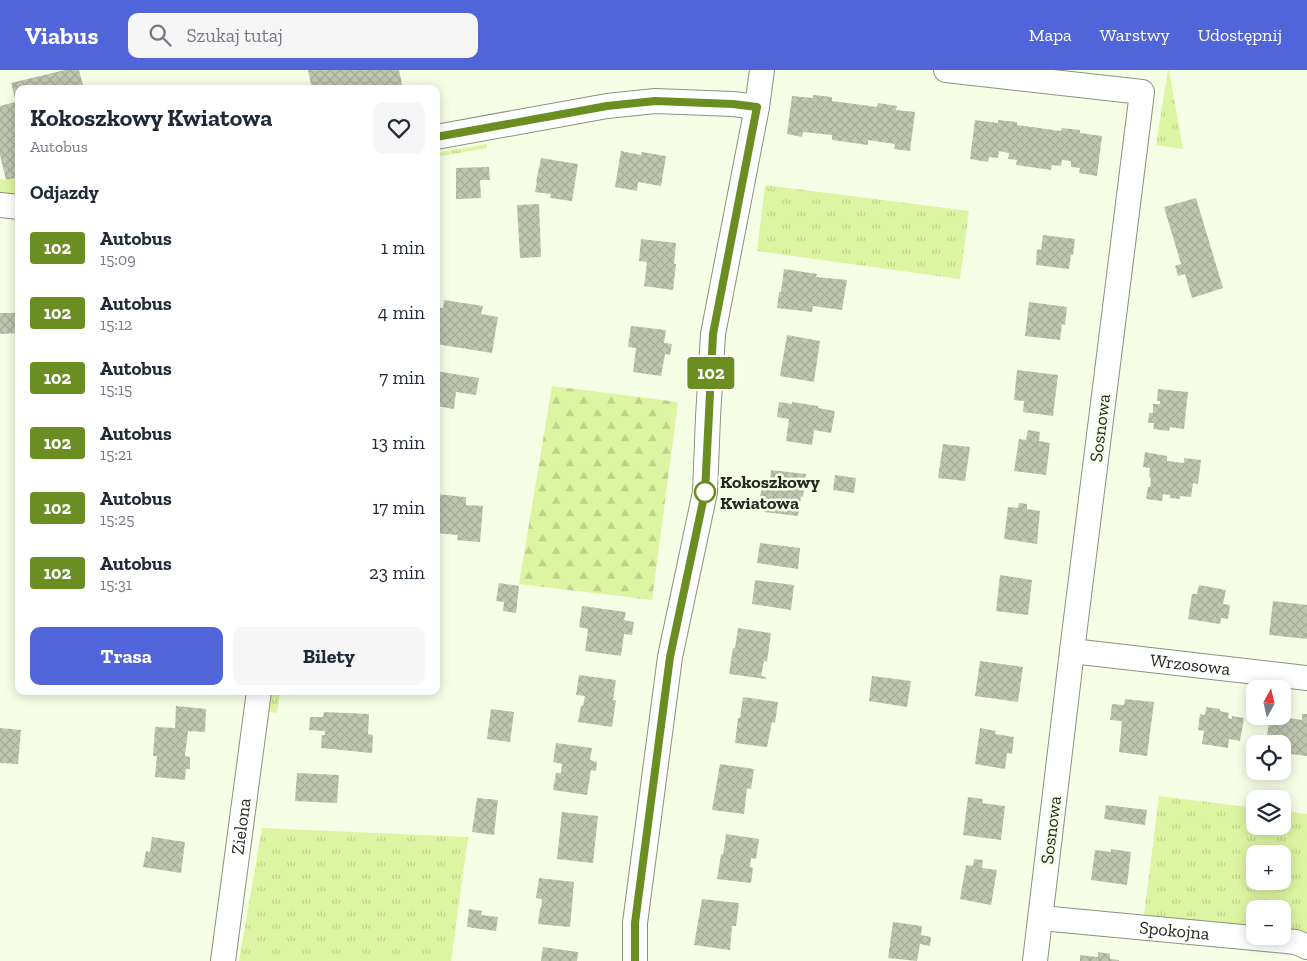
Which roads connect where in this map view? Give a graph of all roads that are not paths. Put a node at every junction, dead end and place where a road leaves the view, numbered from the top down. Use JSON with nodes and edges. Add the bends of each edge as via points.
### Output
{"nodes":[{"id":1,"x":762,"y":70,"type":"edge"},
{"id":2,"x":946,"y":70,"type":"edge"},
{"id":3,"x":757,"y":107,"type":"junction"},
{"id":4,"x":440,"y":136,"type":"edge"},
{"id":5,"x":0,"y":205,"type":"edge"},
{"id":6,"x":15,"y":207,"type":"edge"},
{"id":7,"x":1072,"y":651,"type":"junction"},
{"id":8,"x":1307,"y":678,"type":"edge"},
{"id":9,"x":258,"y":695,"type":"edge"},
{"id":10,"x":1041,"y":918,"type":"junction"},
{"id":11,"x":1307,"y":947,"type":"edge"},
{"id":12,"x":223,"y":961,"type":"edge"},
{"id":13,"x":635,"y":961,"type":"edge"},
{"id":14,"x":1035,"y":961,"type":"edge"}],
"edges":[{"from":1,"to":3,"type":"street"},
{"from":2,"to":7,"type":"street","name":"Sosnowa","via":[[1142,92]]},
{"from":3,"to":4,"type":"street","via":[[655,101],[607,106]]},
{"from":3,"to":13,"type":"street","via":[[713,334],[705,492],[670,657],[635,923]]},
{"from":5,"to":6,"type":"street"},
{"from":7,"to":8,"type":"street","name":"Wrzosowa"},
{"from":7,"to":10,"type":"street","name":"Sosnowa"},
{"from":9,"to":12,"type":"street","name":"Zielona"},
{"from":10,"to":11,"type":"street","name":"Spokojna","via":[[1296,942]]},
{"from":10,"to":14,"type":"street","name":"Sosnowa"}]}
